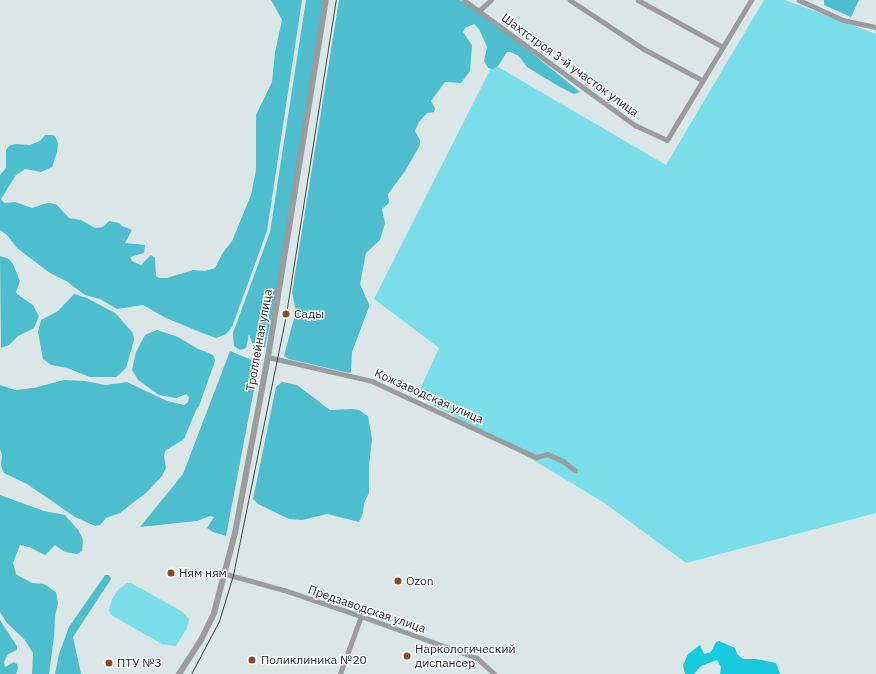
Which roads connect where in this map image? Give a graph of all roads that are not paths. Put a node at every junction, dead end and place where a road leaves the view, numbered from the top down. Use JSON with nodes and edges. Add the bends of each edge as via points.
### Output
{"nodes":[{"id":1,"x":326,"y":0,"type":"edge"},
{"id":2,"x":464,"y":0,"type":"edge"},
{"id":3,"x":491,"y":0,"type":"edge"},
{"id":4,"x":570,"y":0,"type":"edge"},
{"id":5,"x":638,"y":0,"type":"edge"},
{"id":6,"x":751,"y":0,"type":"edge"},
{"id":7,"x":799,"y":0,"type":"edge"},
{"id":8,"x":479,"y":11,"type":"junction"},
{"id":9,"x":876,"y":27,"type":"edge"},
{"id":10,"x":723,"y":47,"type":"junction"},
{"id":11,"x":702,"y":80,"type":"junction"},
{"id":12,"x":268,"y":357,"type":"junction"},
{"id":13,"x":575,"y":470,"type":"dead end"},
{"id":14,"x":226,"y":574,"type":"junction"},
{"id":15,"x":361,"y":616,"type":"junction"},
{"id":16,"x":179,"y":674,"type":"edge"},
{"id":17,"x":340,"y":674,"type":"edge"},
{"id":18,"x":495,"y":674,"type":"edge"}],
"edges":[{"from":1,"to":12,"type":"street","name":"Троллейная улица"},
{"from":2,"to":8,"type":"street","name":"Шахтстроя 3-й участок улица"},
{"from":3,"to":8,"type":"street"},
{"from":4,"to":11,"type":"street","via":[[644,49]]},
{"from":5,"to":10,"type":"street"},
{"from":6,"to":10,"type":"street"},
{"from":7,"to":9,"type":"street","via":[[843,20]]},
{"from":8,"to":11,"type":"street","name":"Шахтстроя 3-й участок улица","via":[[635,124],[667,140]]},
{"from":10,"to":11,"type":"street"},
{"from":12,"to":13,"type":"street","name":"Кожзаводская улица","via":[[366,379],[536,456],[548,454]]},
{"from":12,"to":14,"type":"street","name":"Троллейная улица"},
{"from":14,"to":15,"type":"street","name":"Предзаводская улица"},
{"from":14,"to":16,"type":"street","name":"Троллейная улица","via":[[206,629]]},
{"from":15,"to":17,"type":"street"},
{"from":15,"to":18,"type":"street","name":"Предзаводская улица","via":[[477,658]]}]}
